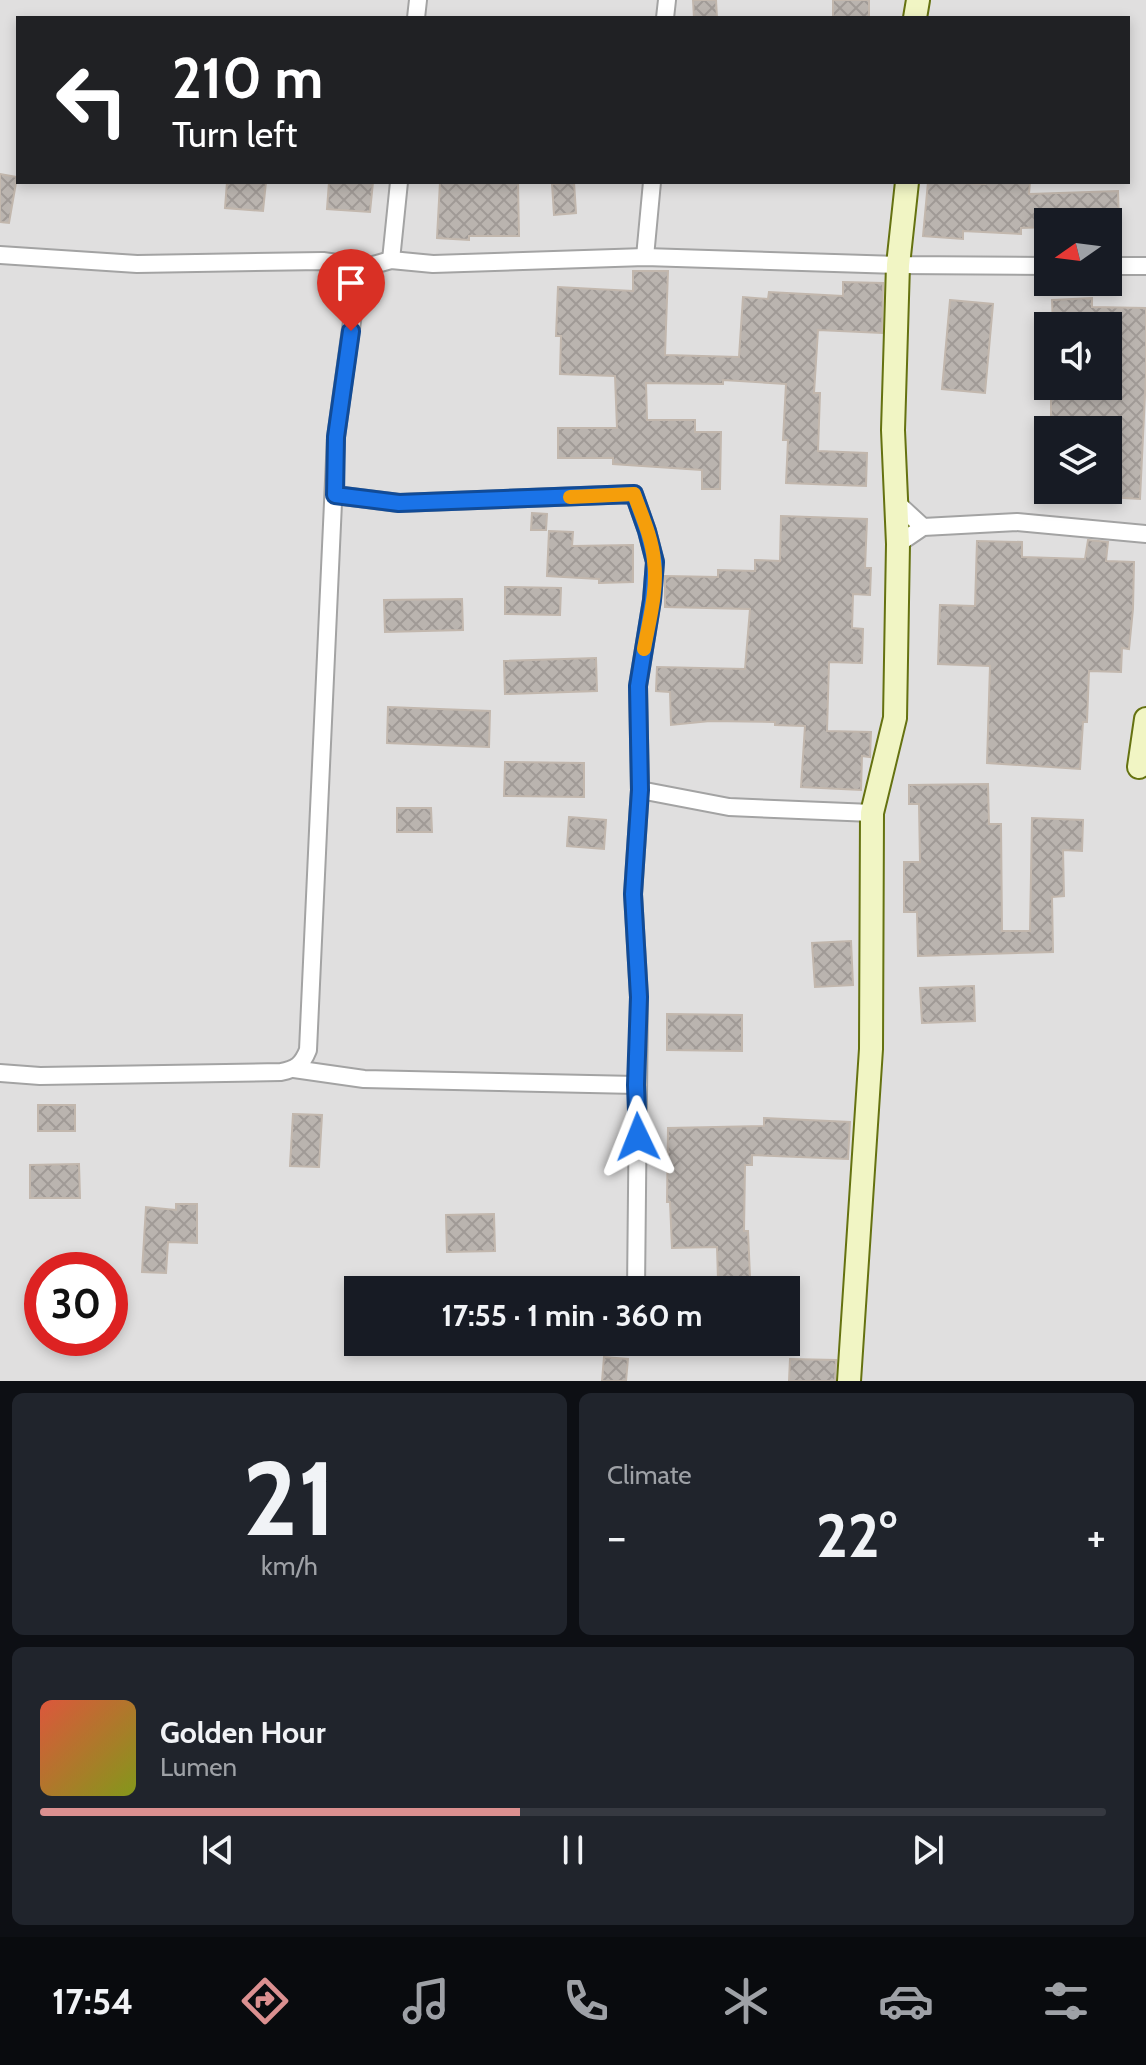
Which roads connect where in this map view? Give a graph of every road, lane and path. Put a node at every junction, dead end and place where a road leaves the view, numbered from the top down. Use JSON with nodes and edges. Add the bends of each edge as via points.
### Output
{"nodes":[{"id":1,"x":399,"y":184,"type":"edge"},
{"id":2,"x":652,"y":184,"type":"edge"},
{"id":3,"x":907,"y":184,"type":"edge"},
{"id":4,"x":0,"y":255,"type":"edge"},
{"id":5,"x":645,"y":257,"type":"junction"},
{"id":6,"x":391,"y":260,"type":"junction"},
{"id":7,"x":898,"y":265,"type":"junction"},
{"id":8,"x":1034,"y":266,"type":"edge"},
{"id":9,"x":1122,"y":266,"type":"edge"},
{"id":10,"x":1146,"y":266,"type":"edge"},
{"id":11,"x":366,"y":267,"type":"junction"},
{"id":12,"x":335,"y":495,"type":"junction"},
{"id":13,"x":897,"y":503,"type":"junction"},
{"id":14,"x":923,"y":527,"type":"junction"},
{"id":15,"x":1146,"y":534,"type":"edge"},
{"id":16,"x":898,"y":544,"type":"junction"},
{"id":17,"x":1146,"y":719,"type":"edge"},
{"id":18,"x":1139,"y":767,"type":"dead end"},
{"id":19,"x":640,"y":790,"type":"junction"},
{"id":20,"x":872,"y":813,"type":"junction"},
{"id":21,"x":294,"y":1069,"type":"junction"},
{"id":22,"x":0,"y":1073,"type":"edge"},
{"id":23,"x":636,"y":1085,"type":"junction"},
{"id":24,"x":636,"y":1276,"type":"edge"},
{"id":25,"x":849,"y":1381,"type":"edge"}],
"edges":[{"from":1,"to":6,"type":"street"},
{"from":2,"to":5,"type":"street"},
{"from":3,"to":7,"type":"street"},
{"from":4,"to":11,"type":"street","via":[[137,264],[323,261]]},
{"from":5,"to":6,"type":"street","via":[[433,264]]},
{"from":5,"to":7,"type":"street"},
{"from":6,"to":11,"type":"street"},
{"from":7,"to":8,"type":"street"},
{"from":7,"to":13,"type":"street","via":[[893,430]]},
{"from":9,"to":10,"type":"street"},
{"from":11,"to":12,"type":"street","via":[[358,278],[336,437]]},
{"from":12,"to":19,"type":"street","via":[[399,503],[634,494],[655,562],[638,686]]},
{"from":12,"to":21,"type":"street","via":[[308,1050]]},
{"from":13,"to":14,"type":"street"},
{"from":13,"to":16,"type":"street"},
{"from":14,"to":15,"type":"street","via":[[1017,522]]},
{"from":14,"to":16,"type":"street"},
{"from":16,"to":20,"type":"street","via":[[895,718]]},
{"from":17,"to":18,"type":"street"},
{"from":19,"to":20,"type":"street","via":[[729,807]]},
{"from":19,"to":23,"type":"street","via":[[633,894],[639,997]]},
{"from":20,"to":25,"type":"street","via":[[871,1049]]},
{"from":21,"to":22,"type":"street","via":[[158,1075]]},
{"from":21,"to":23,"type":"street","via":[[364,1079]]},
{"from":23,"to":24,"type":"street"}]}
